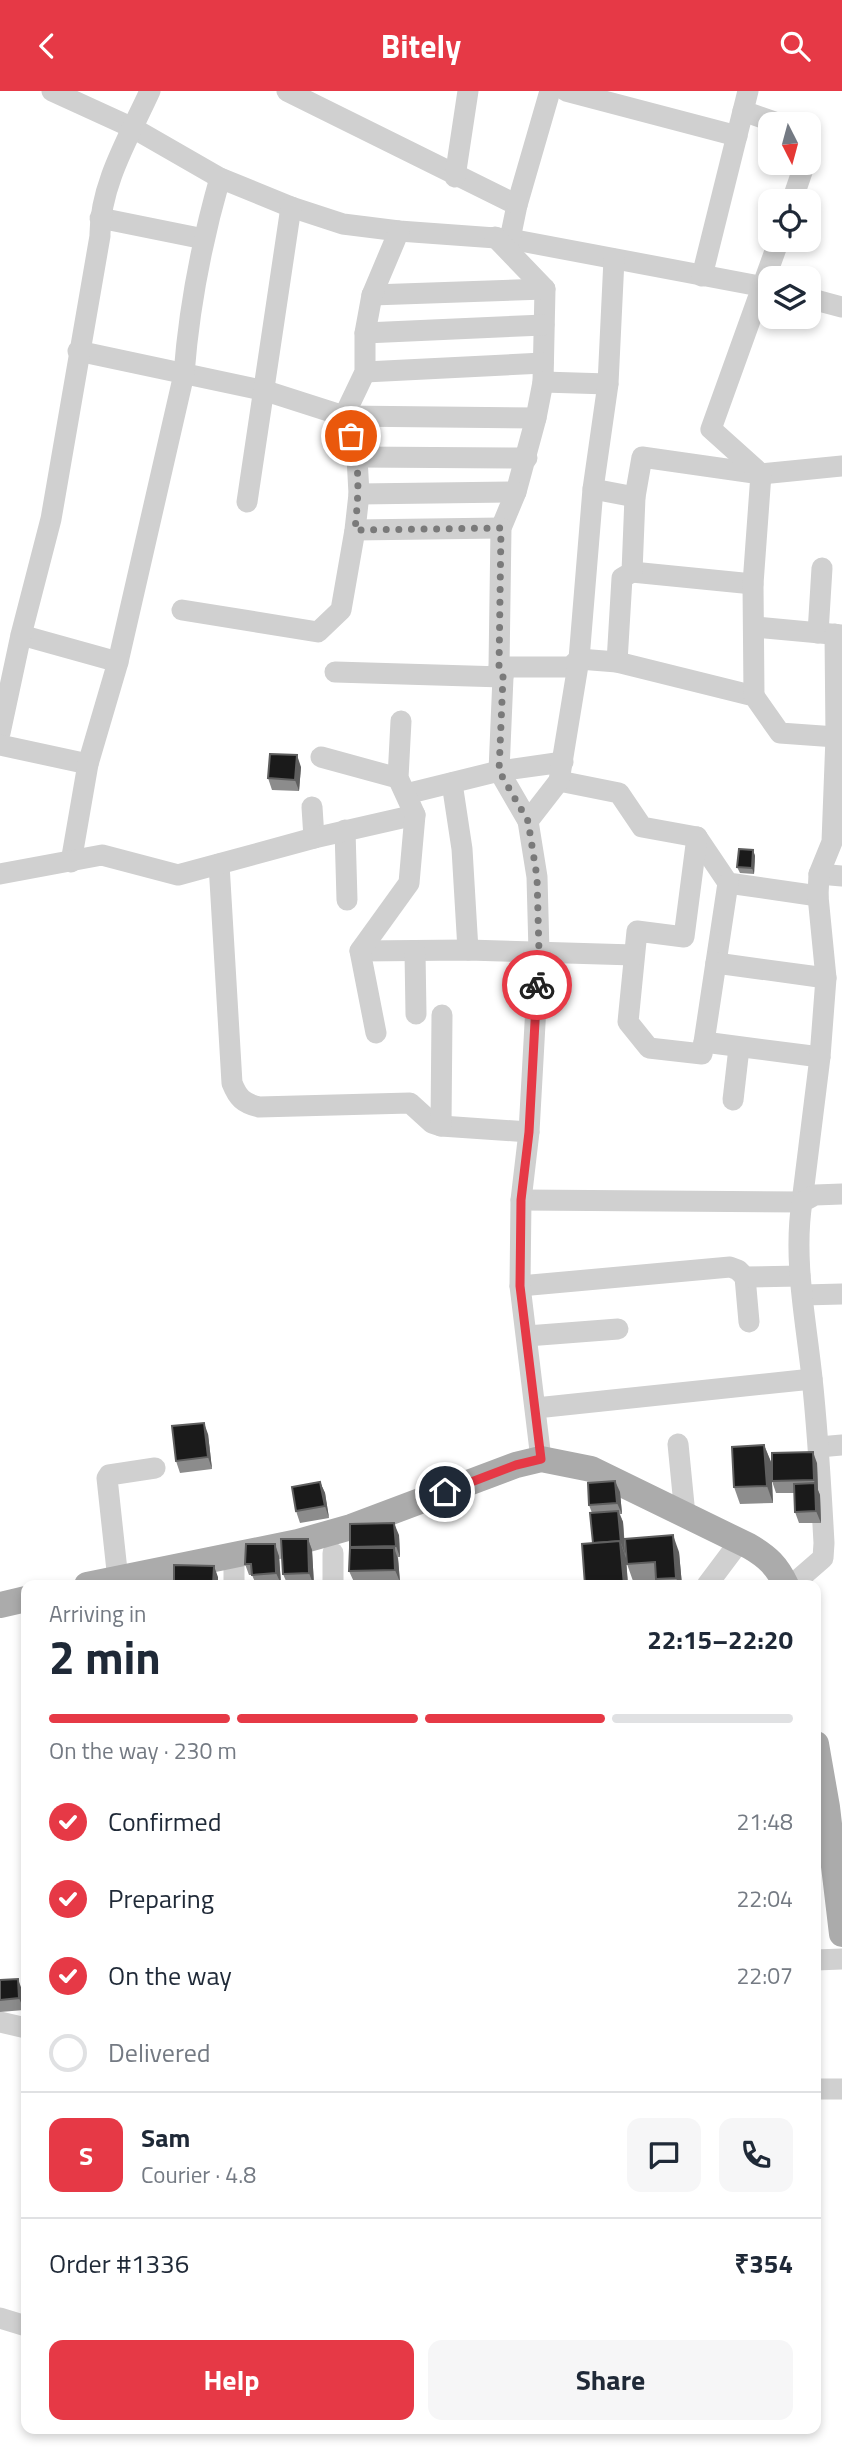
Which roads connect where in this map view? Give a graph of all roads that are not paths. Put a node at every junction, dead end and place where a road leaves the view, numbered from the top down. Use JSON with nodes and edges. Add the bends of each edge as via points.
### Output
{"nodes":[{"id":1,"x":150,"y":91,"type":"edge"},
{"id":2,"x":287,"y":91,"type":"edge"},
{"id":3,"x":468,"y":91,"type":"edge"},
{"id":4,"x":550,"y":91,"type":"edge"},
{"id":5,"x":566,"y":91,"type":"edge"},
{"id":6,"x":57,"y":93,"type":"edge"},
{"id":7,"x":746,"y":101,"type":"edge"},
{"id":8,"x":762,"y":112,"type":"edge"},
{"id":9,"x":133,"y":128,"type":"junction"},
{"id":10,"x":737,"y":136,"type":"junction"},
{"id":11,"x":455,"y":177,"type":"junction"},
{"id":12,"x":220,"y":178,"type":"junction"},
{"id":13,"x":517,"y":205,"type":"junction"},
{"id":14,"x":292,"y":207,"type":"junction"},
{"id":15,"x":100,"y":218,"type":"junction"},
{"id":16,"x":399,"y":231,"type":"junction"},
{"id":17,"x":503,"y":238,"type":"junction"},
{"id":18,"x":204,"y":240,"type":"junction"},
{"id":19,"x":614,"y":259,"type":"junction"},
{"id":20,"x":702,"y":276,"type":"junction"},
{"id":21,"x":758,"y":286,"type":"edge"},
{"id":22,"x":545,"y":289,"type":"junction"},
{"id":23,"x":372,"y":295,"type":"junction"},
{"id":24,"x":821,"y":301,"type":"edge"},
{"id":25,"x":758,"y":307,"type":"edge"},
{"id":26,"x":842,"y":307,"type":"edge"},
{"id":27,"x":544,"y":325,"type":"junction"},
{"id":28,"x":365,"y":333,"type":"junction"},
{"id":29,"x":78,"y":351,"type":"junction"},
{"id":30,"x":365,"y":372,"type":"junction"},
{"id":31,"x":543,"y":372,"type":"junction"},
{"id":32,"x":184,"y":375,"type":"junction"},
{"id":33,"x":608,"y":384,"type":"junction"},
{"id":34,"x":266,"y":391,"type":"junction"},
{"id":35,"x":344,"y":416,"type":"junction"},
{"id":36,"x":536,"y":418,"type":"junction"},
{"id":37,"x":357,"y":457,"type":"junction"},
{"id":38,"x":527,"y":458,"type":"junction"},
{"id":39,"x":842,"y":466,"type":"edge"},
{"id":40,"x":761,"y":474,"type":"junction"},
{"id":41,"x":593,"y":489,"type":"junction"},
{"id":42,"x":516,"y":492,"type":"junction"},
{"id":43,"x":359,"y":494,"type":"junction"},
{"id":44,"x":635,"y":497,"type":"junction"},
{"id":45,"x":247,"y":502,"type":"dead end"},
{"id":46,"x":501,"y":528,"type":"junction"},
{"id":47,"x":355,"y":530,"type":"junction"},
{"id":48,"x":822,"y":568,"type":"dead end"},
{"id":49,"x":632,"y":572,"type":"junction"},
{"id":50,"x":753,"y":584,"type":"junction"},
{"id":51,"x":182,"y":610,"type":"dead end"},
{"id":52,"x":755,"y":627,"type":"junction"},
{"id":53,"x":832,"y":634,"type":"edge"},
{"id":54,"x":21,"y":635,"type":"junction"},
{"id":55,"x":579,"y":659,"type":"junction"},
{"id":56,"x":118,"y":662,"type":"junction"},
{"id":57,"x":617,"y":662,"type":"junction"},
{"id":58,"x":335,"y":672,"type":"dead end"},
{"id":59,"x":501,"y":672,"type":"junction"},
{"id":60,"x":754,"y":696,"type":"junction"},
{"id":61,"x":401,"y":721,"type":"dead end"},
{"id":62,"x":0,"y":733,"type":"edge"},
{"id":63,"x":836,"y":737,"type":"junction"},
{"id":64,"x":0,"y":745,"type":"edge"},
{"id":65,"x":321,"y":757,"type":"dead end"},
{"id":66,"x":88,"y":764,"type":"junction"},
{"id":67,"x":499,"y":771,"type":"junction"},
{"id":68,"x":561,"y":771,"type":"junction"},
{"id":69,"x":452,"y":783,"type":"junction"},
{"id":70,"x":402,"y":786,"type":"junction"},
{"id":71,"x":312,"y":807,"type":"dead end"},
{"id":72,"x":415,"y":815,"type":"junction"},
{"id":73,"x":528,"y":821,"type":"junction"},
{"id":74,"x":345,"y":831,"type":"junction"},
{"id":75,"x":697,"y":837,"type":"junction"},
{"id":76,"x":314,"y":838,"type":"junction"},
{"id":77,"x":837,"y":842,"type":"edge"},
{"id":78,"x":71,"y":862,"type":"junction"},
{"id":79,"x":219,"y":864,"type":"junction"},
{"id":80,"x":0,"y":874,"type":"edge"},
{"id":81,"x":818,"y":874,"type":"junction"},
{"id":82,"x":842,"y":876,"type":"edge"},
{"id":83,"x":728,"y":883,"type":"junction"},
{"id":84,"x":818,"y":897,"type":"junction"},
{"id":85,"x":347,"y":899,"type":"dead end"},
{"id":86,"x":468,"y":950,"type":"junction"},
{"id":87,"x":360,"y":951,"type":"junction"},
{"id":88,"x":415,"y":952,"type":"junction"},
{"id":89,"x":539,"y":952,"type":"junction"},
{"id":90,"x":634,"y":955,"type":"junction"},
{"id":91,"x":716,"y":963,"type":"junction"},
{"id":92,"x":826,"y":978,"type":"junction"},
{"id":93,"x":416,"y":1014,"type":"dead end"},
{"id":94,"x":442,"y":1015,"type":"dead end"},
{"id":95,"x":376,"y":1033,"type":"dead end"},
{"id":96,"x":704,"y":1042,"type":"junction"},
{"id":97,"x":739,"y":1048,"type":"junction"},
{"id":98,"x":828,"y":1049,"type":"edge"},
{"id":99,"x":733,"y":1100,"type":"dead end"},
{"id":100,"x":441,"y":1126,"type":"junction"},
{"id":101,"x":529,"y":1132,"type":"junction"},
{"id":102,"x":842,"y":1194,"type":"edge"},
{"id":103,"x":521,"y":1200,"type":"junction"},
{"id":104,"x":802,"y":1202,"type":"junction"},
{"id":105,"x":745,"y":1276,"type":"junction"},
{"id":106,"x":802,"y":1285,"type":"junction"},
{"id":107,"x":520,"y":1286,"type":"junction"},
{"id":108,"x":842,"y":1294,"type":"edge"},
{"id":109,"x":749,"y":1322,"type":"dead end"},
{"id":110,"x":618,"y":1329,"type":"dead end"},
{"id":111,"x":527,"y":1336,"type":"junction"},
{"id":112,"x":812,"y":1379,"type":"junction"},
{"id":113,"x":536,"y":1408,"type":"junction"},
{"id":114,"x":678,"y":1444,"type":"dead end"},
{"id":115,"x":842,"y":1445,"type":"edge"},
{"id":116,"x":819,"y":1447,"type":"junction"},
{"id":117,"x":541,"y":1459,"type":"junction"},
{"id":118,"x":155,"y":1468,"type":"dead end"},
{"id":119,"x":685,"y":1515,"type":"junction"},
{"id":120,"x":740,"y":1541,"type":"junction"},
{"id":121,"x":333,"y":1553,"type":"dead end"},
{"id":122,"x":234,"y":1555,"type":"junction"},
{"id":123,"x":832,"y":1562,"type":"edge"},
{"id":124,"x":167,"y":1577,"type":"edge"},
{"id":125,"x":118,"y":1580,"type":"joint"},
{"id":126,"x":234,"y":1580,"type":"edge"},
{"id":127,"x":333,"y":1580,"type":"edge"},
{"id":128,"x":711,"y":1580,"type":"edge"},
{"id":129,"x":784,"y":1580,"type":"edge"},
{"id":130,"x":801,"y":1580,"type":"edge"},
{"id":131,"x":21,"y":1600,"type":"edge"},
{"id":132,"x":0,"y":1605,"type":"edge"},
{"id":133,"x":821,"y":1773,"type":"edge"},
{"id":134,"x":842,"y":1934,"type":"edge"},
{"id":135,"x":842,"y":1959,"type":"edge"},
{"id":136,"x":821,"y":1960,"type":"edge"},
{"id":137,"x":0,"y":2022,"type":"edge"},
{"id":138,"x":21,"y":2027,"type":"edge"},
{"id":139,"x":821,"y":2089,"type":"edge"},
{"id":140,"x":842,"y":2089,"type":"edge"},
{"id":141,"x":0,"y":2318,"type":"edge"},
{"id":142,"x":21,"y":2324,"type":"edge"}],
"edges":[{"from":1,"to":9,"type":"street"},
{"from":2,"to":11,"type":"street"},
{"from":3,"to":11,"type":"street"},
{"from":4,"to":13,"type":"street"},
{"from":5,"to":10,"type":"street"},
{"from":6,"to":9,"type":"street"},
{"from":7,"to":8,"type":"street"},
{"from":7,"to":10,"type":"street"},
{"from":9,"to":12,"type":"street"},
{"from":9,"to":15,"type":"street"},
{"from":10,"to":20,"type":"street"},
{"from":11,"to":13,"type":"street"},
{"from":12,"to":14,"type":"street"},
{"from":12,"to":18,"type":"street"},
{"from":13,"to":17,"type":"street"},
{"from":14,"to":16,"type":"street","via":[[343,224]]},
{"from":14,"to":34,"type":"street"},
{"from":15,"to":18,"type":"street"},
{"from":15,"to":29,"type":"street"},
{"from":16,"to":17,"type":"street"},
{"from":16,"to":23,"type":"street"},
{"from":17,"to":19,"type":"street"},
{"from":17,"to":22,"type":"street"},
{"from":18,"to":32,"type":"street"},
{"from":19,"to":20,"type":"street"},
{"from":19,"to":33,"type":"street"},
{"from":20,"to":21,"type":"street"},
{"from":22,"to":23,"type":"street"},
{"from":22,"to":27,"type":"street"},
{"from":23,"to":28,"type":"street"},
{"from":24,"to":26,"type":"street"},
{"from":25,"to":40,"type":"street","via":[[710,429]]},
{"from":27,"to":28,"type":"street"},
{"from":27,"to":31,"type":"street"},
{"from":28,"to":30,"type":"street"},
{"from":29,"to":32,"type":"street"},
{"from":29,"to":54,"type":"street","via":[[51,519]]},
{"from":30,"to":31,"type":"street"},
{"from":30,"to":35,"type":"street"},
{"from":31,"to":33,"type":"street"},
{"from":31,"to":36,"type":"street"},
{"from":32,"to":34,"type":"street"},
{"from":32,"to":56,"type":"street"},
{"from":33,"to":41,"type":"street"},
{"from":34,"to":35,"type":"street"},
{"from":34,"to":45,"type":"street"},
{"from":35,"to":36,"type":"street"},
{"from":35,"to":37,"type":"street"},
{"from":36,"to":38,"type":"street"},
{"from":37,"to":38,"type":"street"},
{"from":37,"to":43,"type":"street"},
{"from":38,"to":42,"type":"street"},
{"from":39,"to":40,"type":"street"},
{"from":40,"to":44,"type":"street","via":[[642,457]]},
{"from":40,"to":50,"type":"street"},
{"from":41,"to":44,"type":"street"},
{"from":41,"to":55,"type":"street"},
{"from":42,"to":43,"type":"street"},
{"from":42,"to":46,"type":"street"},
{"from":43,"to":47,"type":"street"},
{"from":44,"to":49,"type":"street"},
{"from":46,"to":47,"type":"street"},
{"from":46,"to":59,"type":"street"},
{"from":47,"to":51,"type":"street","via":[[341,610],[318,632]]},
{"from":48,"to":53,"type":"street"},
{"from":49,"to":50,"type":"street"},
{"from":49,"to":57,"type":"street","via":[[622,578]]},
{"from":50,"to":52,"type":"street"},
{"from":52,"to":53,"type":"street"},
{"from":52,"to":60,"type":"street"},
{"from":53,"to":63,"type":"street"},
{"from":54,"to":56,"type":"street"},
{"from":54,"to":62,"type":"street"},
{"from":55,"to":57,"type":"street"},
{"from":55,"to":59,"type":"street","via":[[570,667]]},
{"from":55,"to":68,"type":"street"},
{"from":56,"to":66,"type":"street"},
{"from":57,"to":60,"type":"street"},
{"from":58,"to":59,"type":"street"},
{"from":59,"to":67,"type":"street"},
{"from":60,"to":63,"type":"street","via":[[780,733]]},
{"from":61,"to":70,"type":"street"},
{"from":63,"to":77,"type":"street"},
{"from":64,"to":66,"type":"street"},
{"from":65,"to":70,"type":"street"},
{"from":66,"to":78,"type":"street"},
{"from":67,"to":68,"type":"street"},
{"from":67,"to":69,"type":"street"},
{"from":67,"to":73,"type":"street"},
{"from":68,"to":73,"type":"street"},
{"from":68,"to":75,"type":"street","via":[[619,793],[642,827]]},
{"from":69,"to":70,"type":"street"},
{"from":69,"to":86,"type":"street","via":[[462,849]]},
{"from":70,"to":72,"type":"street"},
{"from":71,"to":76,"type":"street"},
{"from":72,"to":74,"type":"street"},
{"from":72,"to":87,"type":"street","via":[[408,883]]},
{"from":73,"to":89,"type":"street","via":[[537,877]]},
{"from":74,"to":76,"type":"street"},
{"from":74,"to":85,"type":"street"},
{"from":75,"to":83,"type":"street"},
{"from":75,"to":90,"type":"street","via":[[684,937],[637,931]]},
{"from":76,"to":79,"type":"street"},
{"from":77,"to":81,"type":"street"},
{"from":78,"to":79,"type":"street","via":[[102,855],[178,875]]},
{"from":78,"to":80,"type":"street"},
{"from":79,"to":100,"type":"street","via":[[232,1083],[237,1095],[246,1104],[259,1107],[410,1103]]},
{"from":81,"to":82,"type":"street"},
{"from":81,"to":84,"type":"street"},
{"from":83,"to":84,"type":"street"},
{"from":83,"to":91,"type":"street"},
{"from":84,"to":92,"type":"street"},
{"from":86,"to":88,"type":"street"},
{"from":86,"to":89,"type":"street"},
{"from":87,"to":88,"type":"street"},
{"from":87,"to":95,"type":"street"},
{"from":88,"to":93,"type":"street"},
{"from":89,"to":90,"type":"street"},
{"from":89,"to":101,"type":"street"},
{"from":90,"to":96,"type":"street","via":[[628,1022],[649,1048],[702,1054]]},
{"from":91,"to":92,"type":"street"},
{"from":91,"to":96,"type":"street"},
{"from":92,"to":98,"type":"street"},
{"from":94,"to":100,"type":"street"},
{"from":96,"to":97,"type":"street"},
{"from":97,"to":98,"type":"street"},
{"from":97,"to":99,"type":"street"},
{"from":98,"to":104,"type":"street"},
{"from":100,"to":101,"type":"street"},
{"from":101,"to":103,"type":"street"},
{"from":102,"to":104,"type":"street","via":[[815,1195]]},
{"from":103,"to":104,"type":"street"},
{"from":103,"to":107,"type":"street"},
{"from":104,"to":106,"type":"street"},
{"from":105,"to":106,"type":"street"},
{"from":105,"to":107,"type":"street","via":[[730,1267]]},
{"from":105,"to":109,"type":"street"},
{"from":106,"to":108,"type":"street"},
{"from":106,"to":112,"type":"street"},
{"from":107,"to":111,"type":"street"},
{"from":110,"to":111,"type":"street"},
{"from":111,"to":113,"type":"street"},
{"from":112,"to":113,"type":"street"},
{"from":112,"to":116,"type":"street"},
{"from":113,"to":117,"type":"street"},
{"from":114,"to":119,"type":"street"},
{"from":115,"to":116,"type":"street"},
{"from":116,"to":123,"type":"street","via":[[824,1543]]},
{"from":117,"to":119,"type":"main road","via":[[591,1469]]},
{"from":117,"to":122,"type":"main road","via":[[351,1527]]},
{"from":118,"to":125,"type":"street","via":[[107,1478]]},
{"from":119,"to":120,"type":"main road"},
{"from":120,"to":128,"type":"street"},
{"from":120,"to":129,"type":"main road","via":[[767,1556]]},
{"from":121,"to":127,"type":"street"},
{"from":122,"to":124,"type":"main road"},
{"from":122,"to":126,"type":"street"},
{"from":123,"to":130,"type":"street"},
{"from":124,"to":125,"type":"main road"},
{"from":131,"to":132,"type":"main road"},
{"from":133,"to":134,"type":"main road"},
{"from":135,"to":136,"type":"street"},
{"from":137,"to":138,"type":"street"},
{"from":139,"to":140,"type":"street"},
{"from":141,"to":142,"type":"street"}]}
